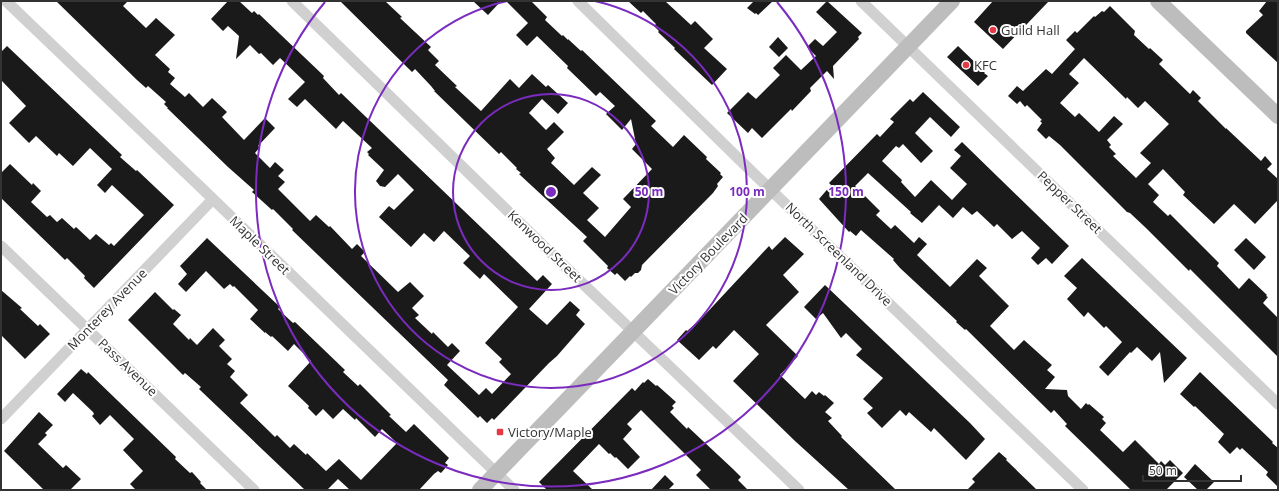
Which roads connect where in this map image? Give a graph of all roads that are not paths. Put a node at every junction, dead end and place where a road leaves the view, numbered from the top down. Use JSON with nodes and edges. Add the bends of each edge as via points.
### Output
{"nodes":[{"id":1,"x":6,"y":1,"type":"edge"},
{"id":2,"x":292,"y":1,"type":"edge"},
{"id":3,"x":578,"y":1,"type":"edge"},
{"id":4,"x":861,"y":1,"type":"edge"},
{"id":5,"x":952,"y":1,"type":"edge"},
{"id":6,"x":1158,"y":1,"type":"edge"},
{"id":7,"x":908,"y":46,"type":"junction"},
{"id":8,"x":1278,"y":116,"type":"edge"},
{"id":9,"x":771,"y":189,"type":"junction"},
{"id":10,"x":213,"y":199,"type":"junction"},
{"id":11,"x":1,"y":246,"type":"edge"},
{"id":12,"x":88,"y":328,"type":"junction"},
{"id":13,"x":634,"y":331,"type":"junction"},
{"id":14,"x":1278,"y":404,"type":"edge"},
{"id":15,"x":1,"y":419,"type":"edge"},
{"id":16,"x":496,"y":473,"type":"junction"},
{"id":17,"x":254,"y":490,"type":"edge"},
{"id":18,"x":480,"y":490,"type":"edge"},
{"id":19,"x":514,"y":490,"type":"edge"},
{"id":20,"x":799,"y":490,"type":"edge"},
{"id":21,"x":1083,"y":490,"type":"edge"}],
"edges":[{"from":1,"to":10,"type":"street","name":"Maple Street"},
{"from":2,"to":13,"type":"street","name":"Kenwood Street"},
{"from":3,"to":9,"type":"street","name":"North Screenland Drive"},
{"from":4,"to":7,"type":"street","name":"Pepper Street"},
{"from":5,"to":7,"type":"main road","name":"Victory Boulevard"},
{"from":6,"to":8,"type":"main road"},
{"from":7,"to":9,"type":"main road","name":"Victory Boulevard"},
{"from":7,"to":14,"type":"street","name":"Pepper Street"},
{"from":9,"to":13,"type":"main road","name":"Victory Boulevard"},
{"from":9,"to":21,"type":"street","name":"North Screenland Drive"},
{"from":10,"to":12,"type":"street","name":"Monterey Avenue"},
{"from":10,"to":16,"type":"street","name":"Maple Street"},
{"from":11,"to":12,"type":"street","name":"Pass Avenue"},
{"from":12,"to":15,"type":"street","name":"Monterey Avenue"},
{"from":12,"to":17,"type":"street","name":"Pass Avenue"},
{"from":13,"to":16,"type":"main road","name":"Victory Boulevard"},
{"from":13,"to":20,"type":"street","name":"Kenwood Street"},
{"from":16,"to":18,"type":"main road","name":"Victory Boulevard"},
{"from":16,"to":19,"type":"street","name":"Maple Street"}]}
